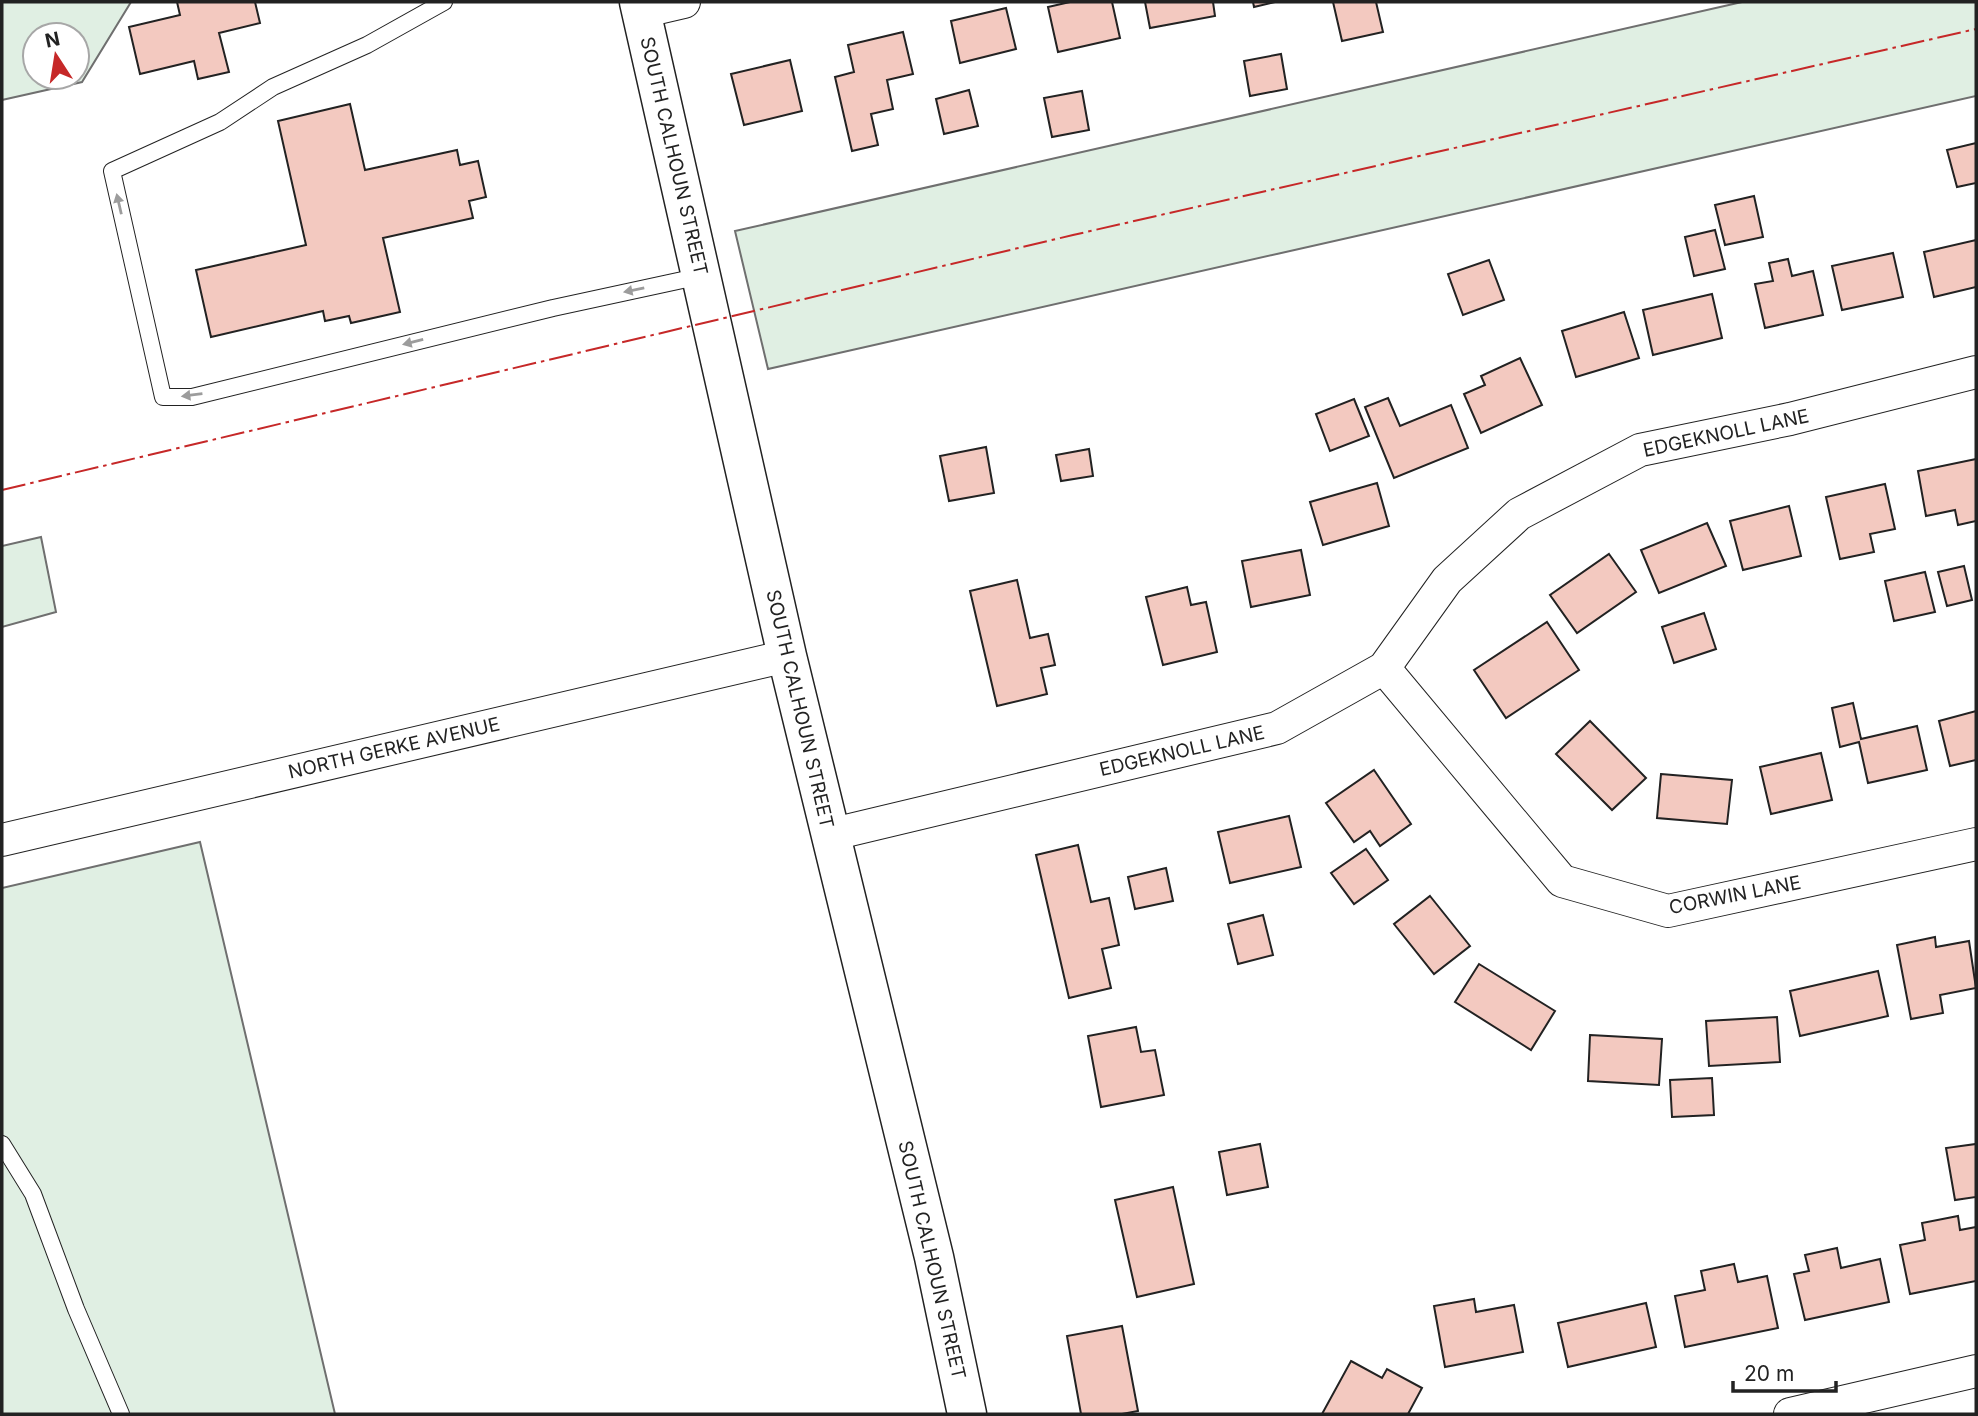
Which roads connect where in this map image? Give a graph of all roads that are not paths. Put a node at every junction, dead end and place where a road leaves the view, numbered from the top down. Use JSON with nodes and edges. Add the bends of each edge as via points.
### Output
{"nodes":[{"id":1,"x":444,"y":2,"type":"edge"},
{"id":2,"x":684,"y":2,"type":"edge"},
{"id":3,"x":640,"y":7,"type":"edge"},
{"id":4,"x":701,"y":276,"type":"junction"},
{"id":5,"x":1976,"y":372,"type":"edge"},
{"id":6,"x":787,"y":656,"type":"junction"},
{"id":7,"x":1384,"y":668,"type":"junction"},
{"id":8,"x":829,"y":835,"type":"junction"},
{"id":9,"x":2,"y":840,"type":"edge"},
{"id":10,"x":1976,"y":844,"type":"edge"},
{"id":11,"x":2,"y":1144,"type":"edge"},
{"id":12,"x":1976,"y":1371,"type":"edge"},
{"id":13,"x":121,"y":1414,"type":"edge"},
{"id":14,"x":967,"y":1414,"type":"edge"},
{"id":15,"x":1790,"y":1414,"type":"edge"}],
"edges":[{"from":4,"to":1,"type":"lane","one_way":true,"via":[[192,397],[163,397],[111,171],[220,122],[273,87],[368,45]]},
{"from":2,"to":3,"type":"street"},
{"from":3,"to":4,"type":"street","name":"SOUTH CALHOUN STREET"},
{"from":4,"to":6,"type":"street","name":"SOUTH CALHOUN STREET"},
{"from":5,"to":7,"type":"street","name":"EDGEKNOLL LANE","via":[[1790,419],[1640,450],[1519,514],[1447,580]]},
{"from":6,"to":8,"type":"street","name":"SOUTH CALHOUN STREET"},
{"from":6,"to":9,"type":"street","name":"NORTH GERKE AVENUE"},
{"from":7,"to":8,"type":"street","name":"EDGEKNOLL LANE","via":[[1278,729]]},
{"from":7,"to":10,"type":"street","name":"CORWIN LANE","via":[[1562,881],[1668,911]]},
{"from":8,"to":14,"type":"street","name":"SOUTH CALHOUN STREET","via":[[934,1257]]},
{"from":11,"to":13,"type":"lane","via":[[33,1194]]},
{"from":12,"to":15,"type":"street"}]}
